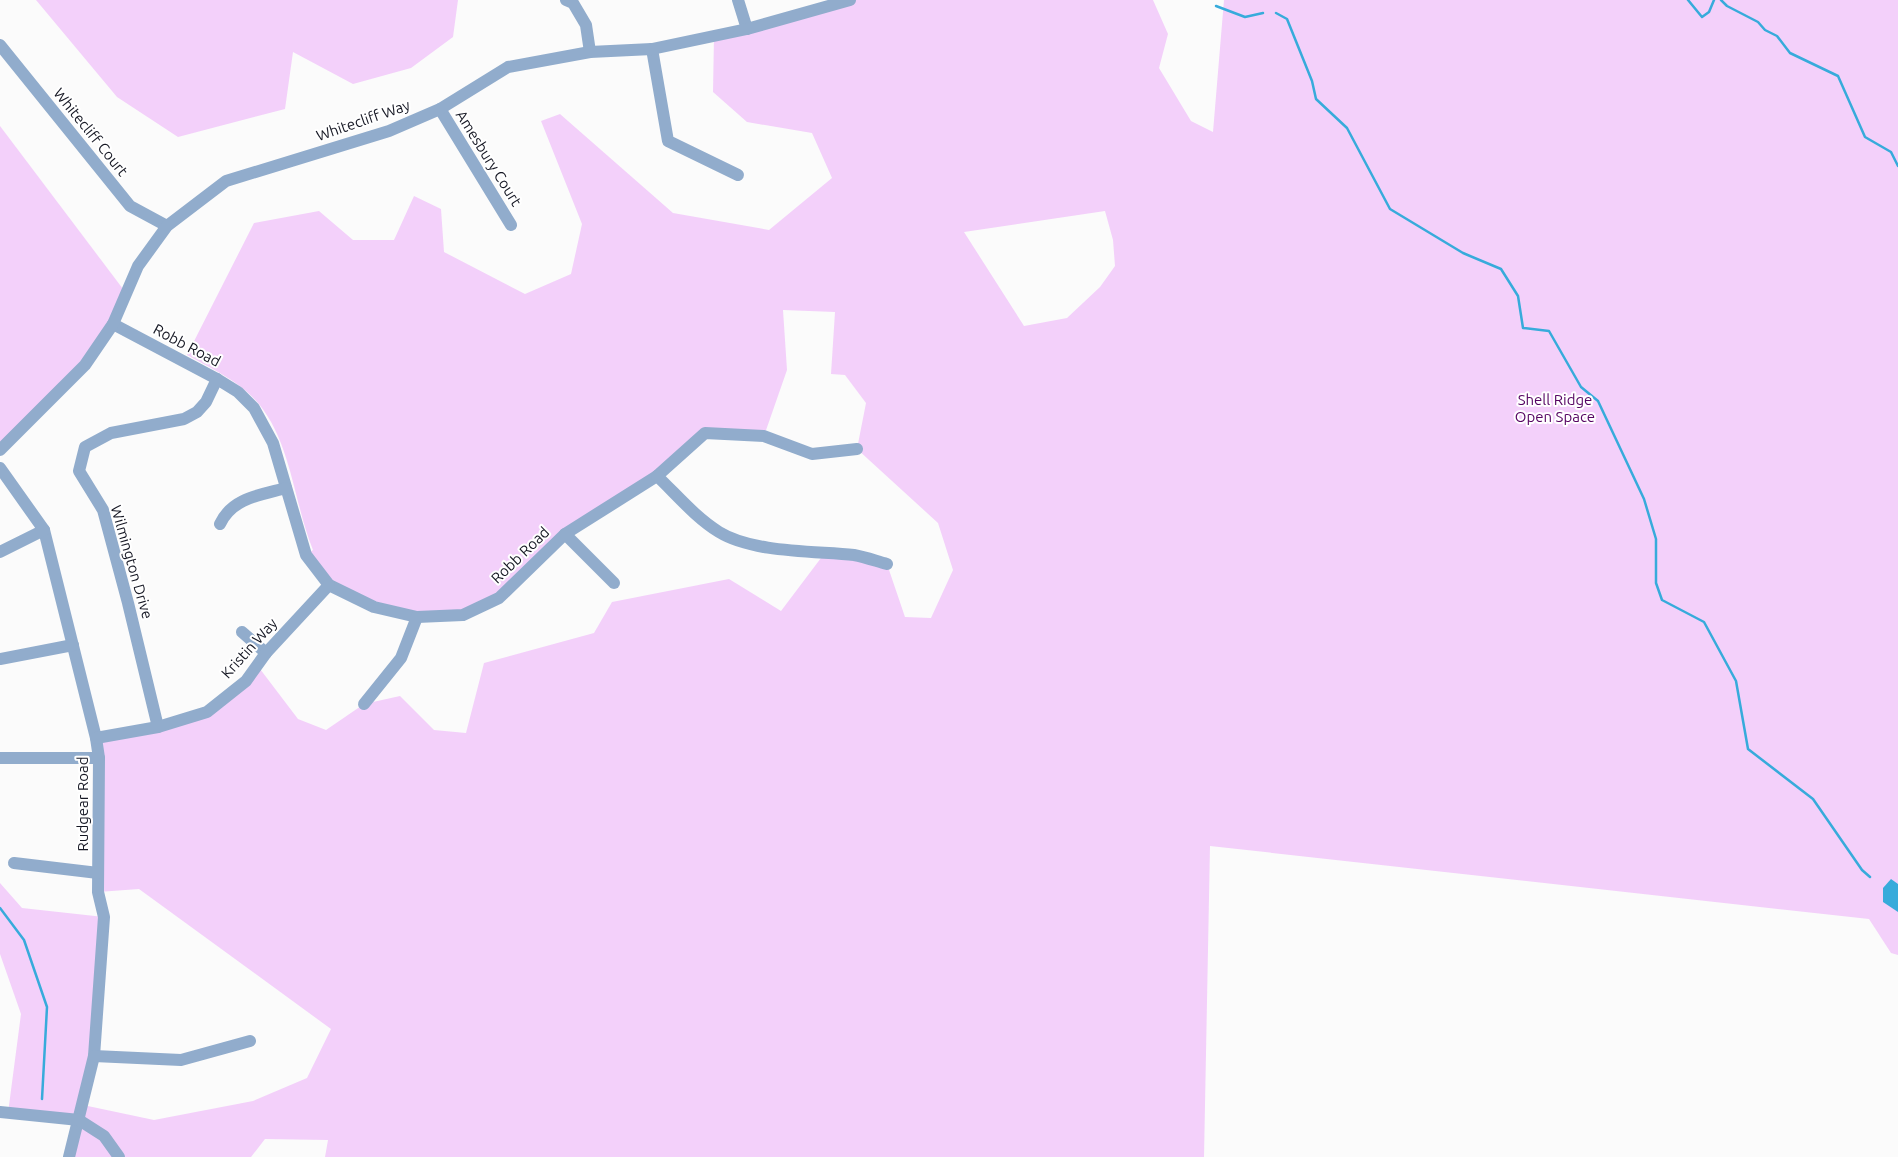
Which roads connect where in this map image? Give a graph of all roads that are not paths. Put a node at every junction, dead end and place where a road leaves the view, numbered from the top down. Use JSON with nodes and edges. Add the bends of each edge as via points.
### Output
{"nodes":[{"id":1,"x":566,"y":0,"type":"edge"},
{"id":2,"x":738,"y":0,"type":"edge"},
{"id":3,"x":844,"y":1,"type":"edge"},
{"id":4,"x":747,"y":29,"type":"junction"},
{"id":5,"x":0,"y":45,"type":"edge"},
{"id":6,"x":652,"y":49,"type":"junction"},
{"id":7,"x":590,"y":52,"type":"junction"},
{"id":8,"x":440,"y":109,"type":"junction"},
{"id":9,"x":738,"y":176,"type":"dead end"},
{"id":10,"x":511,"y":225,"type":"dead end"},
{"id":11,"x":167,"y":226,"type":"junction"},
{"id":12,"x":113,"y":324,"type":"junction"},
{"id":13,"x":217,"y":379,"type":"junction"},
{"id":14,"x":857,"y":449,"type":"dead end"},
{"id":15,"x":0,"y":450,"type":"edge"},
{"id":16,"x":0,"y":468,"type":"edge"},
{"id":17,"x":657,"y":476,"type":"junction"},
{"id":18,"x":286,"y":488,"type":"junction"},
{"id":19,"x":220,"y":524,"type":"dead end"},
{"id":20,"x":44,"y":530,"type":"junction"},
{"id":21,"x":565,"y":534,"type":"junction"},
{"id":22,"x":0,"y":552,"type":"edge"},
{"id":23,"x":887,"y":564,"type":"dead end"},
{"id":24,"x":614,"y":583,"type":"dead end"},
{"id":25,"x":329,"y":586,"type":"junction"},
{"id":26,"x":417,"y":617,"type":"junction"},
{"id":27,"x":242,"y":632,"type":"dead end"},
{"id":28,"x":73,"y":645,"type":"junction"},
{"id":29,"x":266,"y":653,"type":"junction"},
{"id":30,"x":0,"y":659,"type":"edge"},
{"id":31,"x":364,"y":704,"type":"dead end"},
{"id":32,"x":158,"y":727,"type":"junction"},
{"id":33,"x":96,"y":738,"type":"junction"},
{"id":34,"x":0,"y":758,"type":"edge"},
{"id":35,"x":99,"y":758,"type":"junction"},
{"id":36,"x":14,"y":863,"type":"dead end"},
{"id":37,"x":98,"y":873,"type":"junction"},
{"id":38,"x":250,"y":1041,"type":"dead end"},
{"id":39,"x":94,"y":1056,"type":"junction"},
{"id":40,"x":0,"y":1112,"type":"edge"},
{"id":41,"x":79,"y":1120,"type":"junction"},
{"id":42,"x":69,"y":1157,"type":"edge"},
{"id":43,"x":119,"y":1157,"type":"edge"}],
"edges":[{"from":1,"to":7,"type":"street","via":[[573,3],[586,25]]},
{"from":2,"to":4,"type":"street"},
{"from":3,"to":4,"type":"street","name":"Whitecliff Way"},
{"from":4,"to":6,"type":"street","name":"Whitecliff Way"},
{"from":5,"to":11,"type":"street","name":"Whitecliff Court","via":[[130,206]]},
{"from":6,"to":7,"type":"street","name":"Whitecliff Way"},
{"from":6,"to":9,"type":"street","via":[[668,141]]},
{"from":7,"to":8,"type":"street","name":"Whitecliff Way","via":[[508,67]]},
{"from":8,"to":10,"type":"street","name":"Amesbury Court"},
{"from":8,"to":11,"type":"street","name":"Whitecliff Way","via":[[389,131],[226,181]]},
{"from":11,"to":12,"type":"street","name":"Whitecliff Way","via":[[138,266]]},
{"from":12,"to":13,"type":"street","name":"Robb Road"},
{"from":12,"to":15,"type":"street","name":"Whitecliff Way","via":[[85,365]]},
{"from":13,"to":18,"type":"street","name":"Robb Road","via":[[238,392],[264,423],[274,443]]},
{"from":13,"to":32,"type":"street","name":"Wilmington Drive","via":[[206,402],[184,419],[111,433],[85,447],[79,471],[103,510]]},
{"from":14,"to":17,"type":"street","name":"Robb Road","via":[[812,454],[764,436],[706,432]]},
{"from":16,"to":20,"type":"street","name":"Rudgear Road"},
{"from":17,"to":21,"type":"street","name":"Robb Road"},
{"from":17,"to":23,"type":"street","via":[[700,518],[721,533],[748,542],[854,555]]},
{"from":18,"to":19,"type":"street","via":[[238,502],[225,512]]},
{"from":18,"to":25,"type":"street","name":"Robb Road","via":[[306,555]]},
{"from":20,"to":22,"type":"street"},
{"from":20,"to":28,"type":"street","name":"Rudgear Road"},
{"from":21,"to":24,"type":"street"},
{"from":21,"to":26,"type":"street","name":"Robb Road","via":[[500,598],[463,615]]},
{"from":25,"to":26,"type":"street","name":"Robb Road","via":[[374,607]]},
{"from":25,"to":29,"type":"street","name":"Kristin Way"},
{"from":26,"to":31,"type":"street","via":[[401,658]]},
{"from":27,"to":29,"type":"street"},
{"from":28,"to":30,"type":"street"},
{"from":28,"to":33,"type":"street","name":"Rudgear Road"},
{"from":29,"to":32,"type":"street","name":"Kristin Way","via":[[246,681],[207,712]]},
{"from":32,"to":33,"type":"street","name":"Kristin Way"},
{"from":33,"to":35,"type":"street","name":"Rudgear Road"},
{"from":34,"to":35,"type":"street"},
{"from":35,"to":37,"type":"street","name":"Rudgear Road"},
{"from":36,"to":37,"type":"street"},
{"from":37,"to":39,"type":"street","name":"Rudgear Road","via":[[98,892],[104,918]]},
{"from":38,"to":39,"type":"street","via":[[181,1060]]},
{"from":39,"to":41,"type":"street","name":"Rudgear Road"},
{"from":40,"to":41,"type":"street"},
{"from":41,"to":42,"type":"street","name":"Rudgear Road"},
{"from":41,"to":43,"type":"street","via":[[104,1136]]}]}
